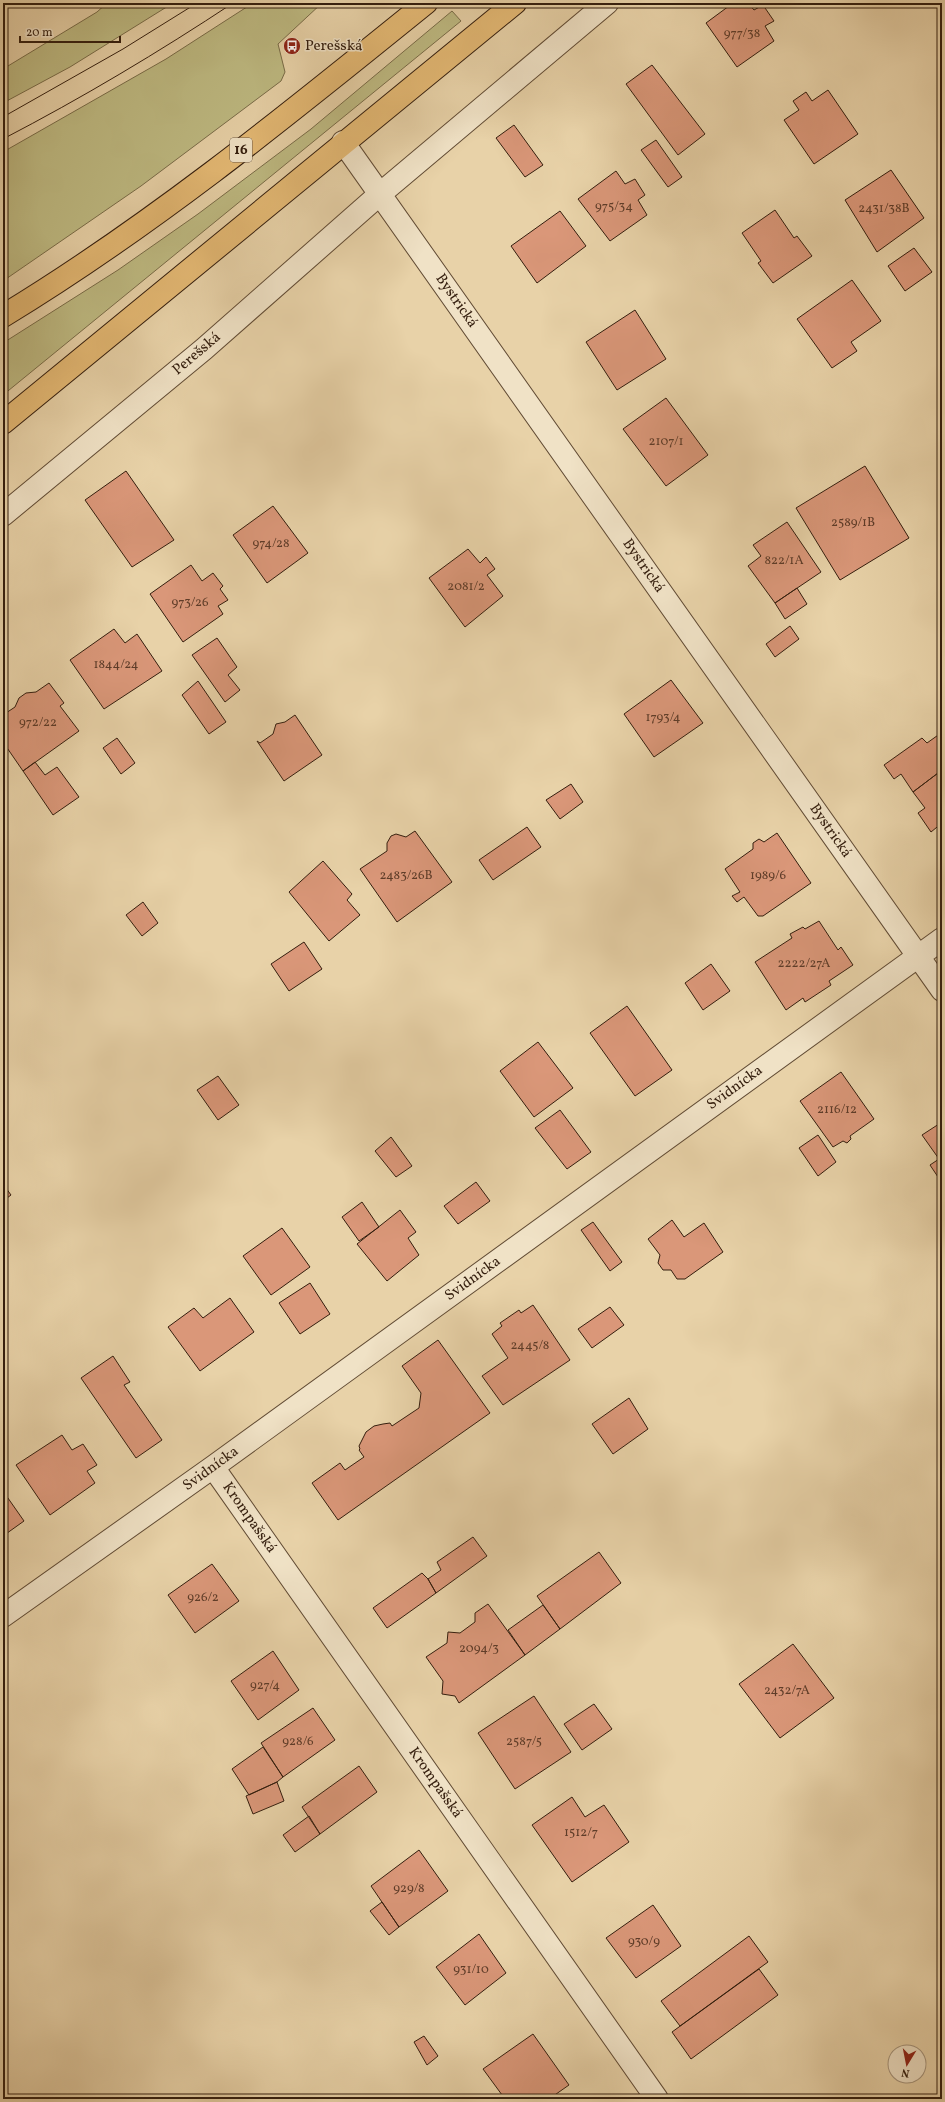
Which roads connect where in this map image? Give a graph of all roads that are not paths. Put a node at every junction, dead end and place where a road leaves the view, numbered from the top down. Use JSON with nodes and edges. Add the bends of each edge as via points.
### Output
{"nodes":[{"id":1,"x":426,"y":3,"type":"edge"},
{"id":2,"x":515,"y":3,"type":"edge"},
{"id":3,"x":607,"y":3,"type":"edge"},
{"id":4,"x":343,"y":142,"type":"junction"},
{"id":5,"x":380,"y":194,"type":"junction"},
{"id":6,"x":3,"y":316,"type":"edge"},
{"id":7,"x":3,"y":423,"type":"edge"},
{"id":8,"x":3,"y":515,"type":"edge"},
{"id":9,"x":942,"y":939,"type":"edge"},
{"id":10,"x":918,"y":956,"type":"junction"},
{"id":11,"x":942,"y":990,"type":"edge"},
{"id":12,"x":213,"y":1467,"type":"junction"},
{"id":13,"x":3,"y":1616,"type":"edge"},
{"id":14,"x":656,"y":2099,"type":"edge"}],
"edges":[{"from":1,"to":6,"type":"highway","number":"16","via":[[336,77],[157,213],[49,288]]},
{"from":2,"to":4,"type":"highway"},
{"from":3,"to":5,"type":"street","name":"Perešská"},
{"from":4,"to":5,"type":"street","name":"Bystrická"},
{"from":4,"to":7,"type":"highway"},
{"from":5,"to":8,"type":"street","name":"Perešská","via":[[204,349]]},
{"from":5,"to":10,"type":"street","name":"Bystrická"},
{"from":9,"to":10,"type":"street","name":"Svidnícka"},
{"from":10,"to":11,"type":"street","name":"Bystrická"},
{"from":10,"to":12,"type":"street","name":"Svidnícka"},
{"from":12,"to":13,"type":"street","name":"Svidnícka"},
{"from":12,"to":14,"type":"street","name":"Krompašská"}]}
